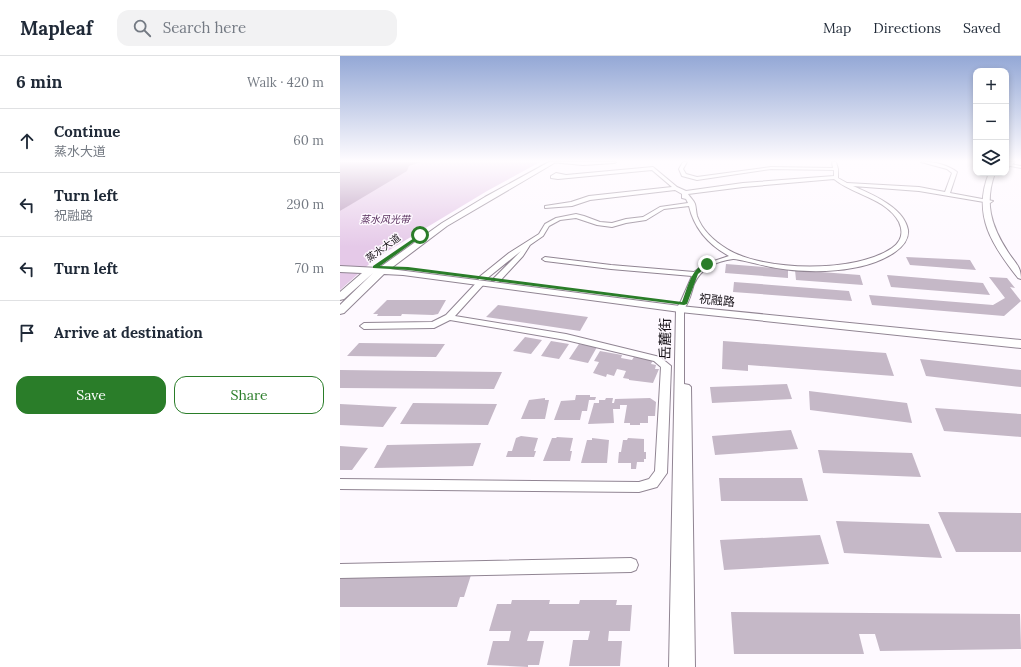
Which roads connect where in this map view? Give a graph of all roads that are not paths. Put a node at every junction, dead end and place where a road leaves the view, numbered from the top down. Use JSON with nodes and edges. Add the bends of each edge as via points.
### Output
{"nodes":[{"id":1,"x":493,"y":191,"type":"edge"},
{"id":2,"x":502,"y":191,"type":"edge"},
{"id":3,"x":654,"y":191,"type":"edge"},
{"id":4,"x":681,"y":191,"type":"edge"},
{"id":5,"x":703,"y":191,"type":"edge"},
{"id":6,"x":858,"y":191,"type":"edge"},
{"id":7,"x":925,"y":191,"type":"edge"},
{"id":8,"x":986,"y":191,"type":"edge"},
{"id":9,"x":990,"y":191,"type":"edge"},
{"id":10,"x":685,"y":193,"type":"junction"},
{"id":11,"x":947,"y":193,"type":"joint"},
{"id":12,"x":987,"y":200,"type":"junction"},
{"id":13,"x":691,"y":202,"type":"junction"},
{"id":14,"x":667,"y":206,"type":"junction"},
{"id":15,"x":674,"y":206,"type":"junction"},
{"id":16,"x":547,"y":207,"type":"dead end"},
{"id":17,"x":694,"y":214,"type":"junction"},
{"id":18,"x":529,"y":243,"type":"junction"},
{"id":19,"x":734,"y":256,"type":"junction"},
{"id":20,"x":545,"y":259,"type":"dead end"},
{"id":21,"x":340,"y":268,"type":"edge"},
{"id":22,"x":378,"y":269,"type":"junction"},
{"id":23,"x":1021,"y":269,"type":"edge"},
{"id":24,"x":695,"y":274,"type":"junction"},
{"id":25,"x":1021,"y":276,"type":"edge"},
{"id":26,"x":482,"y":280,"type":"junction"},
{"id":27,"x":496,"y":280,"type":"junction"},
{"id":28,"x":340,"y":297,"type":"edge"},
{"id":29,"x":683,"y":307,"type":"junction"},
{"id":30,"x":340,"y":311,"type":"edge"},
{"id":31,"x":449,"y":318,"type":"junction"},
{"id":32,"x":364,"y":326,"type":"dead end"},
{"id":33,"x":1021,"y":337,"type":"edge"},
{"id":34,"x":1021,"y":344,"type":"edge"},
{"id":35,"x":340,"y":484,"type":"edge"},
{"id":36,"x":631,"y":565,"type":"dead end"},
{"id":37,"x":340,"y":571,"type":"edge"},
{"id":38,"x":677,"y":667,"type":"edge"},
{"id":39,"x":687,"y":667,"type":"edge"}],
"edges":[{"from":1,"to":22,"type":"main road","name":"蒸水大道","via":[[420,235]]},
{"from":2,"to":22,"type":"main road","name":"蒸水大道"},
{"from":3,"to":16,"type":"street","via":[[588,198],[572,204]]},
{"from":4,"to":10,"type":"street"},
{"from":5,"to":10,"type":"street"},
{"from":6,"to":19,"type":"street","via":[[886,205],[904,227],[905,237],[894,251],[884,257],[834,268],[797,268]]},
{"from":7,"to":11,"type":"street"},
{"from":8,"to":12,"type":"main road"},
{"from":9,"to":12,"type":"main road"},
{"from":10,"to":13,"type":"street"},
{"from":10,"to":14,"type":"street","via":[[682,201]]},
{"from":11,"to":12,"type":"street"},
{"from":12,"to":23,"type":"main road","via":[[994,226]]},
{"from":12,"to":25,"type":"main road","via":[[985,210],[989,225]]},
{"from":13,"to":14,"type":"street"},
{"from":13,"to":15,"type":"street"},
{"from":13,"to":17,"type":"street"},
{"from":14,"to":15,"type":"street"},
{"from":14,"to":18,"type":"street","via":[[644,219],[612,225],[599,224],[576,216],[558,218],[547,225],[542,235]]},
{"from":15,"to":17,"type":"street","via":[[686,208]]},
{"from":17,"to":19,"type":"street","via":[[704,232]]},
{"from":18,"to":26,"type":"street","via":[[511,254]]},
{"from":18,"to":27,"type":"street","via":[[521,255]]},
{"from":19,"to":24,"type":"street","via":[[707,264]]},
{"from":20,"to":24,"type":"street"},
{"from":21,"to":22,"type":"main road","name":"祝融路"},
{"from":22,"to":26,"type":"main road","name":"祝融路"},
{"from":22,"to":28,"type":"main road","name":"蒸水大道"},
{"from":22,"to":30,"type":"main road","name":"蒸水大道"},
{"from":24,"to":29,"type":"street"},
{"from":26,"to":27,"type":"main road","name":"祝融路"},
{"from":26,"to":29,"type":"main road","name":"祝融路"},
{"from":26,"to":31,"type":"street"},
{"from":27,"to":29,"type":"main road","name":"祝融路"},
{"from":29,"to":33,"type":"main road","name":"祝融路"},
{"from":29,"to":34,"type":"main road","name":"祝融路"},
{"from":29,"to":38,"type":"street","name":"岳麓街"},
{"from":29,"to":39,"type":"street","name":"岳麓街"},
{"from":31,"to":32,"type":"street","via":[[434,325]]},
{"from":31,"to":35,"type":"street","via":[[566,337],[662,362],[666,366],[661,473],[653,483],[639,487]]},
{"from":36,"to":37,"type":"street"}]}
